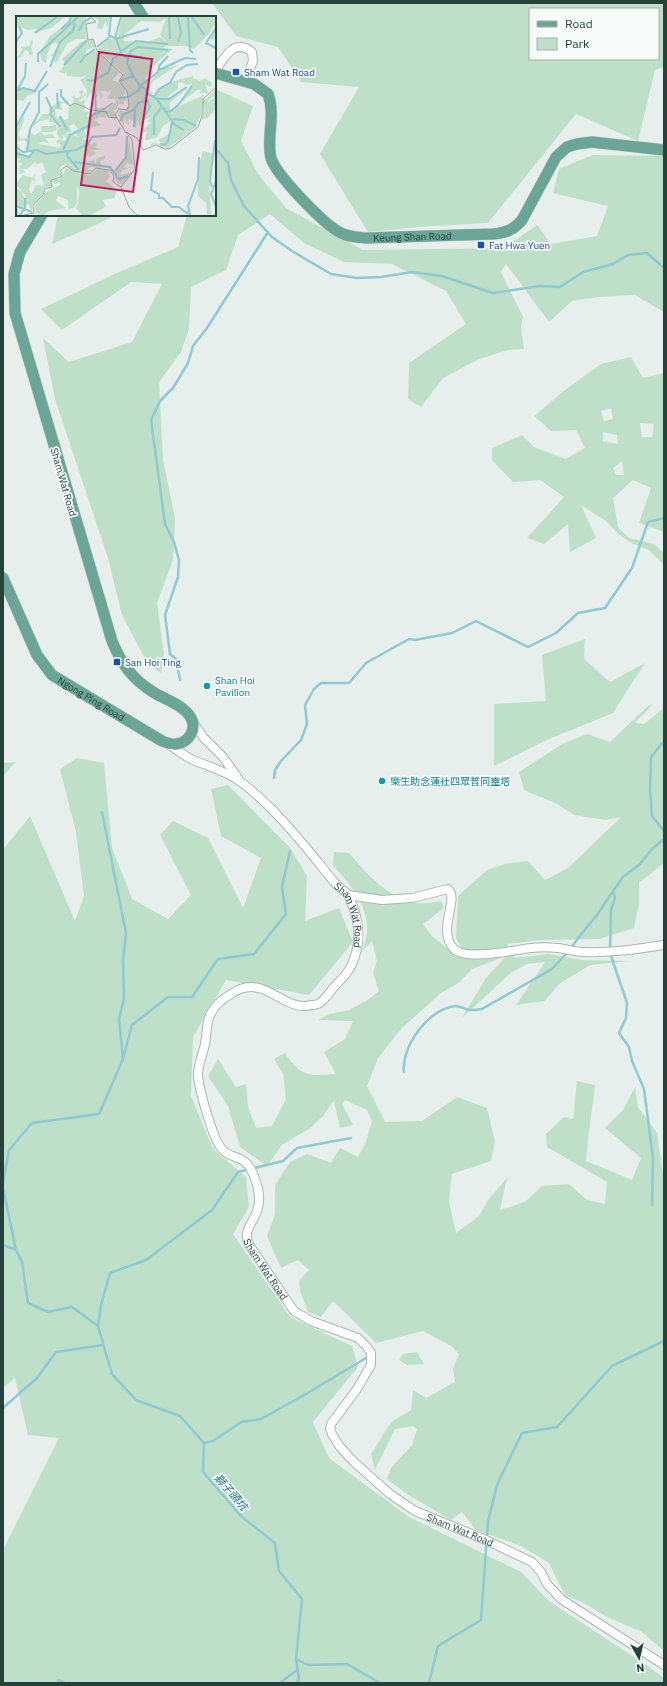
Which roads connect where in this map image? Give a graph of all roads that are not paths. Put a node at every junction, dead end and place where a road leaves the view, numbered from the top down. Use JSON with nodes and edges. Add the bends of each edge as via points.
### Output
{"nodes":[{"id":1,"x":134,"y":3,"type":"edge"},
{"id":2,"x":142,"y":16,"type":"edge"},
{"id":3,"x":216,"y":71,"type":"edge"},
{"id":4,"x":216,"y":73,"type":"edge"},
{"id":5,"x":245,"y":82,"type":"junction"},
{"id":6,"x":664,"y":150,"type":"edge"},
{"id":7,"x":41,"y":216,"type":"edge"},
{"id":8,"x":3,"y":578,"type":"edge"},
{"id":9,"x":192,"y":719,"type":"junction"},
{"id":10,"x":162,"y":741,"type":"junction"},
{"id":11,"x":239,"y":781,"type":"junction"},
{"id":12,"x":348,"y":895,"type":"junction"},
{"id":13,"x":664,"y":945,"type":"edge"},
{"id":14,"x":664,"y":1665,"type":"edge"}],
"edges":[{"from":1,"to":2,"type":"main road"},
{"from":3,"to":5,"type":"street","via":[[233,49],[247,48],[252,52],[253,61]]},
{"from":4,"to":5,"type":"main road","name":"Keung Shan Road"},
{"from":5,"to":6,"type":"main road","name":"Keung Shan Road","via":[[254,84],[268,94],[272,112],[270,153],[279,173],[328,224],[350,237],[505,232],[522,220],[556,157],[567,147],[592,142]]},
{"from":7,"to":9,"type":"main road","name":"Sham Wat Road","via":[[20,252],[14,274],[15,313],[90,570],[112,641],[126,669],[152,692],[182,708]]},
{"from":8,"to":10,"type":"main road","name":"Ngong Ping Road","via":[[37,656],[52,675]]},
{"from":9,"to":10,"type":"main road","via":[[193,731],[183,742],[173,744]]},
{"from":9,"to":11,"type":"street","name":"Sham Wat Road","via":[[203,737],[223,756]]},
{"from":10,"to":11,"type":"street","name":"Sham Wat Road","via":[[191,759],[218,769]]},
{"from":11,"to":12,"type":"street","name":"Sham Wat Road","via":[[286,825]]},
{"from":12,"to":13,"type":"street","via":[[382,900],[412,898],[448,889],[452,900],[447,935],[453,949],[462,954],[545,947],[608,952]]},
{"from":12,"to":14,"type":"street","name":"Sham Wat Road","via":[[358,921],[356,951],[352,966],[320,1003],[305,1007],[289,1003],[259,988],[245,987],[234,991],[216,1005],[208,1020],[198,1069],[207,1111],[219,1145],[227,1153],[245,1161],[253,1174],[259,1195],[258,1210],[246,1232],[247,1242],[294,1311],[311,1321],[358,1338],[371,1353],[371,1365],[330,1429],[340,1447],[354,1462],[390,1494],[415,1510],[532,1562],[561,1599]]}]}
